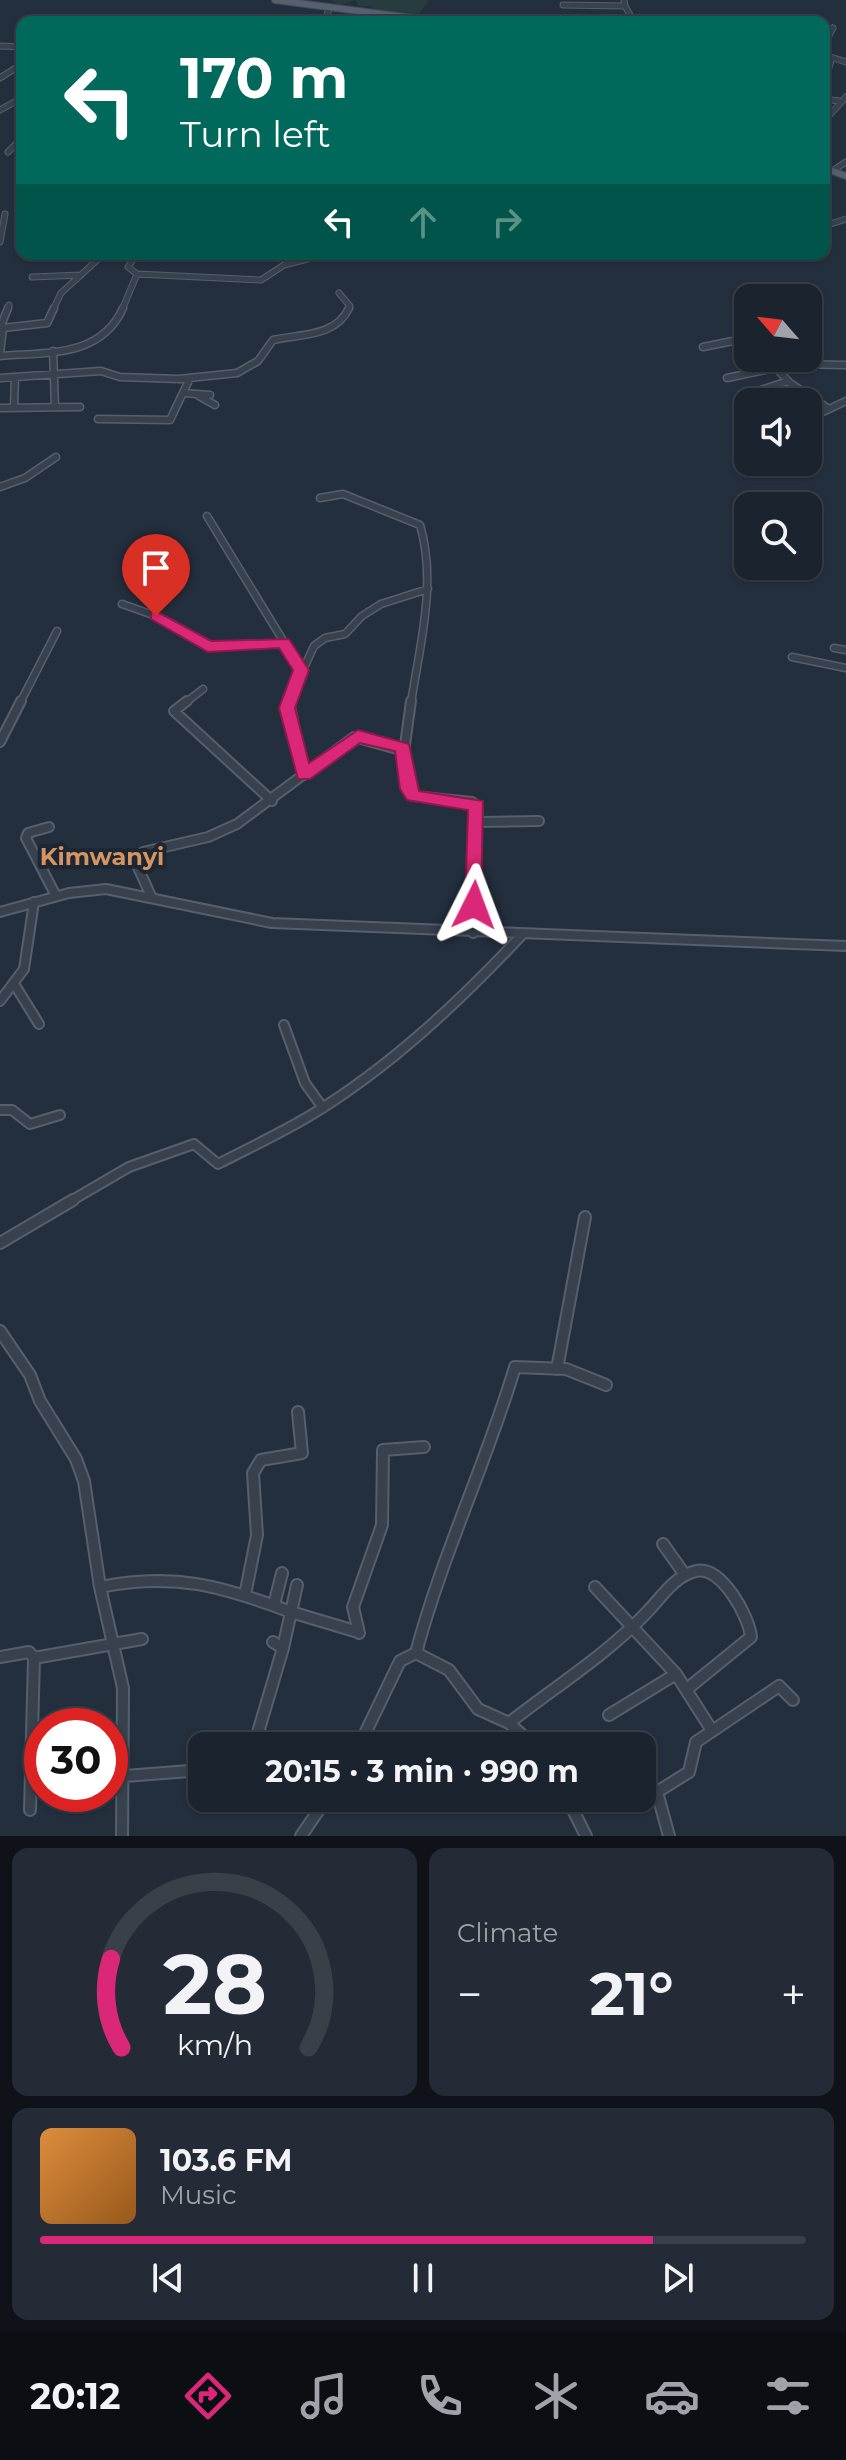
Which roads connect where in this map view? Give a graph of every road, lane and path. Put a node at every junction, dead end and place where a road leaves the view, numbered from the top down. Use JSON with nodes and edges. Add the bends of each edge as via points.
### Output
{"nodes":[{"id":1,"x":275,"y":0,"type":"edge"},
{"id":2,"x":625,"y":3,"type":"edge"},
{"id":3,"x":563,"y":5,"type":"dead end"},
{"id":4,"x":330,"y":7,"type":"junction"},
{"id":5,"x":326,"y":16,"type":"edge"},
{"id":6,"x":395,"y":16,"type":"edge"},
{"id":7,"x":833,"y":28,"type":"dead end"},
{"id":8,"x":830,"y":33,"type":"edge"},
{"id":9,"x":832,"y":58,"type":"joint"},
{"id":10,"x":846,"y":62,"type":"edge"},
{"id":11,"x":830,"y":64,"type":"edge"},
{"id":12,"x":846,"y":97,"type":"edge"},
{"id":13,"x":830,"y":100,"type":"edge"},
{"id":14,"x":839,"y":101,"type":"junction"},
{"id":15,"x":830,"y":113,"type":"edge"},
{"id":16,"x":16,"y":144,"type":"edge"},
{"id":17,"x":8,"y":152,"type":"dead end"},
{"id":18,"x":846,"y":162,"type":"edge"},
{"id":19,"x":832,"y":171,"type":"joint"},
{"id":20,"x":846,"y":176,"type":"edge"},
{"id":21,"x":5,"y":214,"type":"dead end"},
{"id":22,"x":0,"y":242,"type":"edge"},
{"id":23,"x":98,"y":260,"type":"edge"},
{"id":24,"x":133,"y":260,"type":"edge"},
{"id":25,"x":304,"y":260,"type":"edge"},
{"id":26,"x":137,"y":274,"type":"junction"},
{"id":27,"x":82,"y":275,"type":"junction"},
{"id":28,"x":32,"y":277,"type":"dead end"},
{"id":29,"x":339,"y":293,"type":"dead end"},
{"id":30,"x":9,"y":305,"type":"dead end"},
{"id":31,"x":45,"y":325,"type":"junction"},
{"id":32,"x":59,"y":326,"type":"dead end"},
{"id":33,"x":1,"y":328,"type":"edge"},
{"id":34,"x":734,"y":341,"type":"edge"},
{"id":35,"x":703,"y":347,"type":"dead end"},
{"id":36,"x":53,"y":351,"type":"junction"},
{"id":37,"x":0,"y":355,"type":"edge"},
{"id":38,"x":822,"y":365,"type":"edge"},
{"id":39,"x":846,"y":365,"type":"edge"},
{"id":40,"x":753,"y":372,"type":"edge"},
{"id":41,"x":780,"y":372,"type":"edge"},
{"id":42,"x":55,"y":374,"type":"junction"},
{"id":43,"x":15,"y":377,"type":"junction"},
{"id":44,"x":0,"y":378,"type":"edge"},
{"id":45,"x":190,"y":378,"type":"junction"},
{"id":46,"x":727,"y":378,"type":"dead end"},
{"id":47,"x":788,"y":381,"type":"junction"},
{"id":48,"x":767,"y":388,"type":"edge"},
{"id":49,"x":184,"y":393,"type":"junction"},
{"id":50,"x":210,"y":395,"type":"dead end"},
{"id":51,"x":198,"y":396,"type":"junction"},
{"id":52,"x":846,"y":401,"type":"edge"},
{"id":53,"x":215,"y":405,"type":"dead end"},
{"id":54,"x":14,"y":407,"type":"junction"},
{"id":55,"x":55,"y":407,"type":"junction"},
{"id":56,"x":80,"y":407,"type":"dead end"},
{"id":57,"x":0,"y":408,"type":"edge"},
{"id":58,"x":829,"y":409,"type":"junction"},
{"id":59,"x":822,"y":412,"type":"edge"},
{"id":60,"x":98,"y":419,"type":"dead end"},
{"id":61,"x":56,"y":457,"type":"dead end"},
{"id":62,"x":0,"y":487,"type":"edge"},
{"id":63,"x":320,"y":498,"type":"dead end"},
{"id":64,"x":207,"y":516,"type":"dead end"},
{"id":65,"x":428,"y":589,"type":"junction"},
{"id":66,"x":122,"y":604,"type":"dead end"},
{"id":67,"x":57,"y":631,"type":"dead end"},
{"id":68,"x":284,"y":643,"type":"junction"},
{"id":69,"x":834,"y":648,"type":"dead end"},
{"id":70,"x":846,"y":650,"type":"edge"},
{"id":71,"x":792,"y":657,"type":"dead end"},
{"id":72,"x":846,"y":668,"type":"edge"},
{"id":73,"x":301,"y":670,"type":"junction"},
{"id":74,"x":203,"y":689,"type":"dead end"},
{"id":75,"x":0,"y":742,"type":"edge"},
{"id":76,"x":403,"y":748,"type":"junction"},
{"id":77,"x":304,"y":775,"type":"junction"},
{"id":78,"x":272,"y":801,"type":"junction"},
{"id":79,"x":539,"y":821,"type":"dead end"},
{"id":80,"x":479,"y":822,"type":"junction"},
{"id":81,"x":49,"y":827,"type":"dead end"},
{"id":82,"x":56,"y":896,"type":"junction"},
{"id":83,"x":151,"y":896,"type":"junction"},
{"id":84,"x":34,"y":902,"type":"junction"},
{"id":85,"x":0,"y":912,"type":"edge"},
{"id":86,"x":473,"y":933,"type":"junction"},
{"id":87,"x":522,"y":935,"type":"junction"},
{"id":88,"x":846,"y":946,"type":"edge"},
{"id":89,"x":16,"y":987,"type":"junction"},
{"id":90,"x":0,"y":1001,"type":"edge"},
{"id":91,"x":39,"y":1024,"type":"dead end"},
{"id":92,"x":284,"y":1025,"type":"dead end"},
{"id":93,"x":323,"y":1108,"type":"junction"},
{"id":94,"x":0,"y":1110,"type":"edge"},
{"id":95,"x":60,"y":1115,"type":"dead end"},
{"id":96,"x":585,"y":1217,"type":"dead end"},
{"id":97,"x":0,"y":1243,"type":"edge"},
{"id":98,"x":0,"y":1331,"type":"edge"},
{"id":99,"x":557,"y":1369,"type":"junction"},
{"id":100,"x":606,"y":1385,"type":"dead end"},
{"id":101,"x":298,"y":1412,"type":"dead end"},
{"id":102,"x":424,"y":1447,"type":"dead end"},
{"id":103,"x":663,"y":1544,"type":"dead end"},
{"id":104,"x":282,"y":1573,"type":"dead end"},
{"id":105,"x":685,"y":1575,"type":"junction"},
{"id":106,"x":297,"y":1585,"type":"dead end"},
{"id":107,"x":100,"y":1587,"type":"junction"},
{"id":108,"x":595,"y":1587,"type":"dead end"},
{"id":109,"x":245,"y":1595,"type":"junction"},
{"id":110,"x":274,"y":1605,"type":"junction"},
{"id":111,"x":291,"y":1612,"type":"junction"},
{"id":112,"x":635,"y":1627,"type":"junction"},
{"id":113,"x":142,"y":1639,"type":"dead end"},
{"id":114,"x":112,"y":1644,"type":"junction"},
{"id":115,"x":416,"y":1653,"type":"junction"},
{"id":116,"x":0,"y":1657,"type":"edge"},
{"id":117,"x":34,"y":1658,"type":"junction"},
{"id":118,"x":676,"y":1674,"type":"junction"},
{"id":119,"x":687,"y":1689,"type":"junction"},
{"id":120,"x":793,"y":1700,"type":"dead end"},
{"id":121,"x":33,"y":1708,"type":"edge"},
{"id":122,"x":123,"y":1708,"type":"edge"},
{"id":123,"x":609,"y":1715,"type":"dead end"},
{"id":124,"x":509,"y":1723,"type":"junction"},
{"id":125,"x":711,"y":1729,"type":"junction"},
{"id":126,"x":257,"y":1732,"type":"edge"},
{"id":127,"x":366,"y":1732,"type":"edge"},
{"id":128,"x":519,"y":1732,"type":"edge"},
{"id":129,"x":188,"y":1771,"type":"edge"},
{"id":130,"x":128,"y":1776,"type":"edge"},
{"id":131,"x":123,"y":1812,"type":"edge"},
{"id":132,"x":317,"y":1812,"type":"edge"},
{"id":133,"x":574,"y":1812,"type":"edge"},
{"id":134,"x":122,"y":1836,"type":"edge"},
{"id":135,"x":301,"y":1836,"type":"edge"},
{"id":136,"x":586,"y":1836,"type":"edge"},
{"id":137,"x":669,"y":1836,"type":"edge"}],
"edges":[{"from":1,"to":4,"type":"main road"},
{"from":2,"to":3,"type":"street"},
{"from":4,"to":5,"type":"street"},
{"from":4,"to":6,"type":"main road"},
{"from":7,"to":8,"type":"street"},
{"from":9,"to":10,"type":"street"},
{"from":9,"to":11,"type":"street"},
{"from":12,"to":14,"type":"street"},
{"from":13,"to":14,"type":"street"},
{"from":14,"to":15,"type":"street"},
{"from":16,"to":17,"type":"street"},
{"from":18,"to":19,"type":"street"},
{"from":19,"to":20,"type":"main road"},
{"from":21,"to":22,"type":"street"},
{"from":23,"to":27,"type":"street"},
{"from":24,"to":26,"type":"street","via":[[128,267]]},
{"from":25,"to":26,"type":"street","via":[[261,280]]},
{"from":26,"to":36,"type":"street","via":[[113,325],[81,350]]},
{"from":27,"to":28,"type":"street"},
{"from":27,"to":31,"type":"street","via":[[61,293]]},
{"from":29,"to":45,"type":"street","via":[[350,306],[340,323],[321,332],[273,340],[245,371]]},
{"from":30,"to":33,"type":"street"},
{"from":31,"to":32,"type":"street"},
{"from":31,"to":33,"type":"street"},
{"from":33,"to":37,"type":"street"},
{"from":34,"to":35,"type":"street"},
{"from":36,"to":37,"type":"street"},
{"from":36,"to":42,"type":"street"},
{"from":38,"to":39,"type":"street"},
{"from":40,"to":46,"type":"street"},
{"from":41,"to":47,"type":"street"},
{"from":42,"to":43,"type":"street"},
{"from":42,"to":45,"type":"street","via":[[109,371],[120,377]]},
{"from":42,"to":55,"type":"street"},
{"from":43,"to":44,"type":"street"},
{"from":43,"to":54,"type":"street"},
{"from":45,"to":49,"type":"street"},
{"from":47,"to":48,"type":"street"},
{"from":47,"to":58,"type":"street"},
{"from":49,"to":51,"type":"street"},
{"from":49,"to":60,"type":"street","via":[[170,420]]},
{"from":50,"to":51,"type":"street"},
{"from":51,"to":53,"type":"street"},
{"from":52,"to":58,"type":"street"},
{"from":54,"to":55,"type":"street"},
{"from":54,"to":57,"type":"street"},
{"from":55,"to":56,"type":"street"},
{"from":58,"to":59,"type":"street"},
{"from":61,"to":62,"type":"street"},
{"from":63,"to":65,"type":"street","via":[[343,494],[419,523],[428,553]]},
{"from":64,"to":68,"type":"street"},
{"from":65,"to":73,"type":"street","via":[[361,613],[345,634],[317,643]]},
{"from":65,"to":76,"type":"street"},
{"from":66,"to":68,"type":"street","via":[[156,616],[208,647]]},
{"from":67,"to":75,"type":"street"},
{"from":68,"to":73,"type":"street"},
{"from":69,"to":70,"type":"street"},
{"from":71,"to":72,"type":"street"},
{"from":73,"to":77,"type":"street","via":[[287,708]]},
{"from":74,"to":78,"type":"street","via":[[174,711]]},
{"from":76,"to":77,"type":"street","via":[[354,737]]},
{"from":76,"to":80,"type":"street","via":[[413,796],[472,802],[478,807]]},
{"from":77,"to":78,"type":"street"},
{"from":78,"to":83,"type":"street","via":[[222,832],[140,854],[136,863]]},
{"from":79,"to":80,"type":"street"},
{"from":80,"to":86,"type":"street"},
{"from":81,"to":82,"type":"street","via":[[26,838]]},
{"from":82,"to":83,"type":"street","via":[[106,889]]},
{"from":82,"to":84,"type":"street"},
{"from":83,"to":86,"type":"street","via":[[264,922]]},
{"from":84,"to":85,"type":"street"},
{"from":84,"to":89,"type":"street","via":[[26,966]]},
{"from":86,"to":87,"type":"street"},
{"from":87,"to":88,"type":"street"},
{"from":87,"to":93,"type":"street","via":[[479,981],[382,1066]]},
{"from":89,"to":90,"type":"street"},
{"from":89,"to":91,"type":"street"},
{"from":92,"to":93,"type":"street","via":[[308,1088]]},
{"from":93,"to":97,"type":"street","via":[[218,1164],[194,1144],[144,1159]]},
{"from":94,"to":95,"type":"street","via":[[12,1110],[30,1124]]},
{"from":96,"to":99,"type":"street"},
{"from":98,"to":107,"type":"street","via":[[30,1375],[81,1472]]},
{"from":99,"to":100,"type":"street"},
{"from":99,"to":115,"type":"street","via":[[515,1367]]},
{"from":101,"to":109,"type":"street","via":[[302,1453],[261,1460],[253,1473],[259,1549]]},
{"from":102,"to":111,"type":"street","via":[[383,1450],[381,1529],[353,1613],[358,1632]]},
{"from":103,"to":105,"type":"street"},
{"from":104,"to":110,"type":"street"},
{"from":105,"to":112,"type":"street"},
{"from":105,"to":119,"type":"street","via":[[702,1570],[718,1577],[751,1633]]},
{"from":106,"to":111,"type":"street"},
{"from":107,"to":109,"type":"street","via":[[166,1576],[209,1582]]},
{"from":107,"to":114,"type":"street"},
{"from":108,"to":112,"type":"street"},
{"from":109,"to":110,"type":"street"},
{"from":110,"to":111,"type":"street"},
{"from":111,"to":126,"type":"street"},
{"from":112,"to":118,"type":"street"},
{"from":112,"to":124,"type":"street"},
{"from":113,"to":114,"type":"street"},
{"from":114,"to":117,"type":"street"},
{"from":114,"to":122,"type":"street"},
{"from":115,"to":124,"type":"street","via":[[457,1676],[478,1709]]},
{"from":115,"to":127,"type":"street","via":[[400,1661]]},
{"from":116,"to":117,"type":"street","via":[[29,1652]]},
{"from":117,"to":121,"type":"street"},
{"from":118,"to":119,"type":"street"},
{"from":118,"to":123,"type":"street"},
{"from":119,"to":125,"type":"street"},
{"from":120,"to":125,"type":"street","via":[[779,1686]]},
{"from":124,"to":128,"type":"street"},
{"from":125,"to":137,"type":"street","via":[[692,1748],[693,1771],[657,1792]]},
{"from":129,"to":130,"type":"street"},
{"from":131,"to":134,"type":"street"},
{"from":132,"to":135,"type":"street"},
{"from":133,"to":136,"type":"street"}]}
